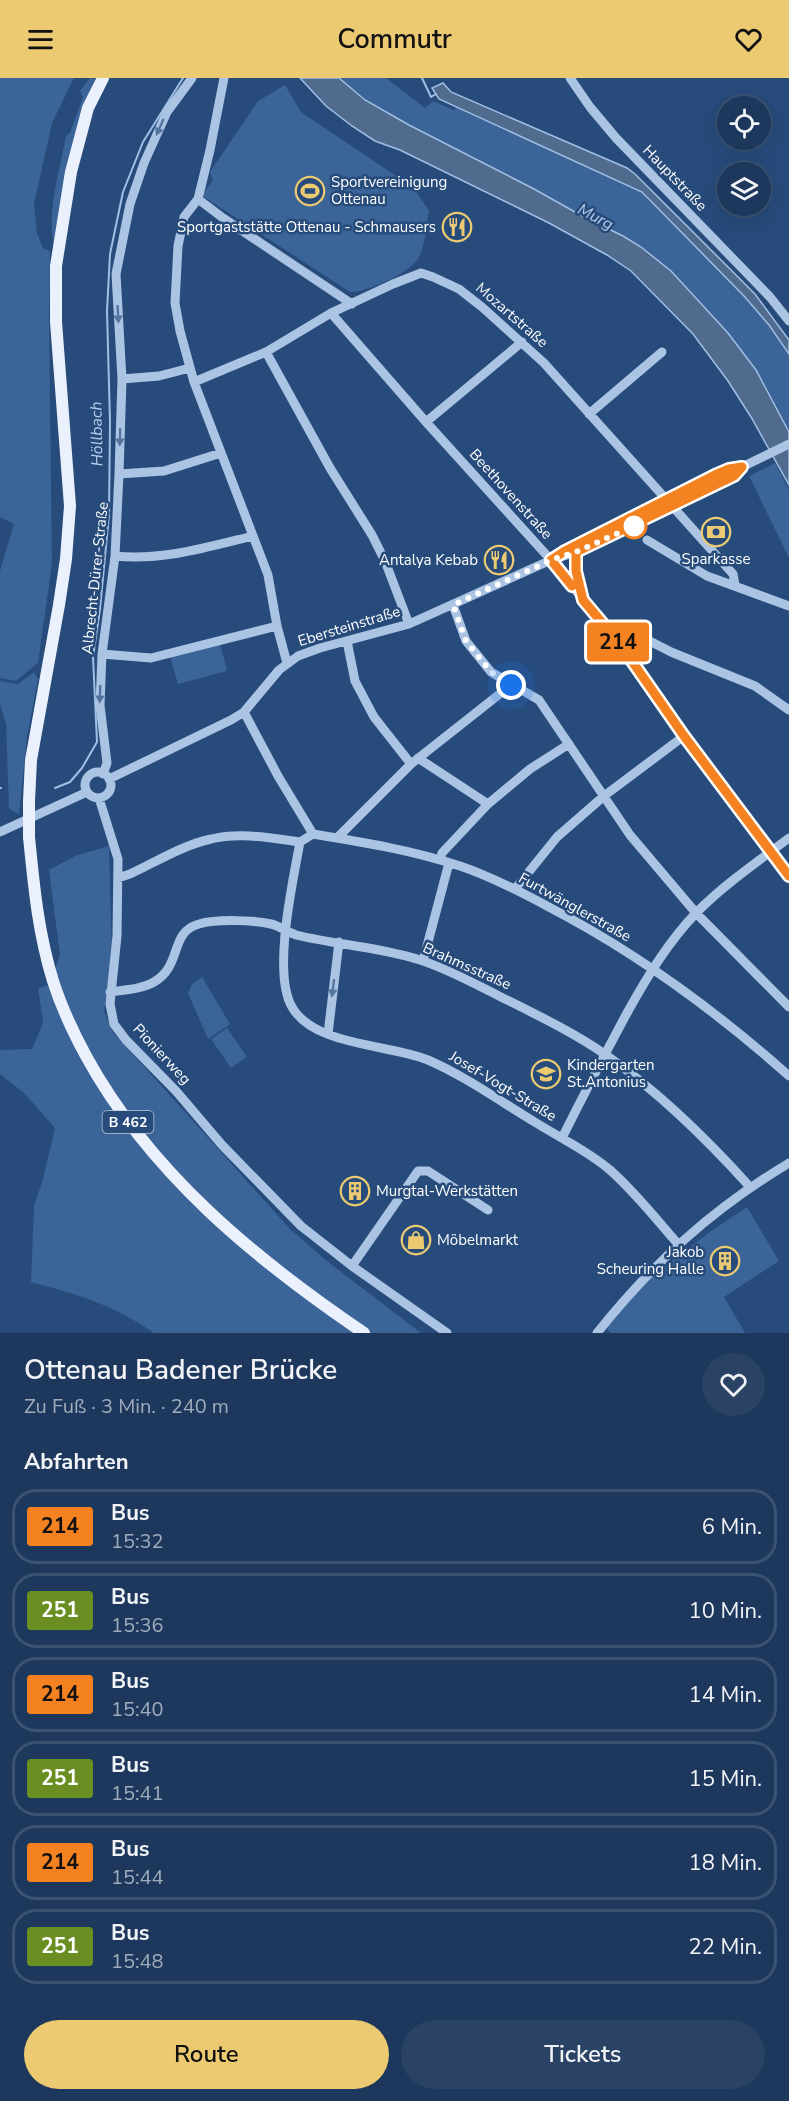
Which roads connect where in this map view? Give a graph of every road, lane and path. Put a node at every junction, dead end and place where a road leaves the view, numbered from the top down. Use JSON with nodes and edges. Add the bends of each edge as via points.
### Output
{"nodes":[{"id":1,"x":103,"y":78,"type":"edge"},
{"id":2,"x":192,"y":78,"type":"edge"},
{"id":3,"x":224,"y":78,"type":"edge"},
{"id":4,"x":570,"y":78,"type":"edge"},
{"id":5,"x":198,"y":199,"type":"junction"},
{"id":6,"x":352,"y":304,"type":"junction"},
{"id":7,"x":331,"y":312,"type":"junction"},
{"id":8,"x":789,"y":321,"type":"edge"},
{"id":9,"x":522,"y":342,"type":"junction"},
{"id":10,"x":266,"y":352,"type":"junction"},
{"id":11,"x":662,"y":352,"type":"dead end"},
{"id":12,"x":190,"y":368,"type":"junction"},
{"id":13,"x":125,"y":378,"type":"junction"},
{"id":14,"x":195,"y":382,"type":"junction"},
{"id":15,"x":589,"y":414,"type":"junction"},
{"id":16,"x":426,"y":422,"type":"junction"},
{"id":17,"x":789,"y":444,"type":"edge"},
{"id":18,"x":221,"y":453,"type":"junction"},
{"id":19,"x":119,"y":474,"type":"junction"},
{"id":20,"x":669,"y":503,"type":"junction"},
{"id":21,"x":253,"y":536,"type":"junction"},
{"id":22,"x":647,"y":540,"type":"dead end"},
{"id":23,"x":576,"y":552,"type":"junction"},
{"id":24,"x":115,"y":556,"type":"junction"},
{"id":25,"x":551,"y":560,"type":"junction"},
{"id":26,"x":735,"y":585,"type":"junction"},
{"id":27,"x":583,"y":600,"type":"junction"},
{"id":28,"x":453,"y":605,"type":"junction"},
{"id":29,"x":789,"y":606,"type":"edge"},
{"id":30,"x":410,"y":624,"type":"junction"},
{"id":31,"x":277,"y":626,"type":"junction"},
{"id":32,"x":347,"y":641,"type":"junction"},
{"id":33,"x":620,"y":644,"type":"junction"},
{"id":34,"x":102,"y":654,"type":"junction"},
{"id":35,"x":287,"y":663,"type":"junction"},
{"id":36,"x":511,"y":685,"type":"junction"},
{"id":37,"x":789,"y":710,"type":"edge"},
{"id":38,"x":244,"y":712,"type":"junction"},
{"id":39,"x":684,"y":736,"type":"junction"},
{"id":40,"x":569,"y":744,"type":"junction"},
{"id":41,"x":414,"y":761,"type":"junction"},
{"id":42,"x":106,"y":776,"type":"junction"},
{"id":43,"x":87,"y":792,"type":"junction"},
{"id":44,"x":604,"y":796,"type":"junction"},
{"id":45,"x":99,"y":798,"type":"junction"},
{"id":46,"x":488,"y":804,"type":"junction"},
{"id":47,"x":2,"y":831,"type":"edge"},
{"id":48,"x":312,"y":834,"type":"junction"},
{"id":49,"x":337,"y":838,"type":"junction"},
{"id":50,"x":789,"y":838,"type":"edge"},
{"id":51,"x":300,"y":842,"type":"junction"},
{"id":52,"x":771,"y":852,"type":"junction"},
{"id":53,"x":444,"y":862,"type":"junction"},
{"id":54,"x":789,"y":876,"type":"edge"},
{"id":55,"x":118,"y":878,"type":"junction"},
{"id":56,"x":515,"y":889,"type":"junction"},
{"id":57,"x":696,"y":913,"type":"junction"},
{"id":58,"x":285,"y":930,"type":"junction"},
{"id":59,"x":339,"y":942,"type":"junction"},
{"id":60,"x":423,"y":961,"type":"junction"},
{"id":61,"x":652,"y":968,"type":"junction"},
{"id":62,"x":110,"y":992,"type":"junction"},
{"id":63,"x":789,"y":1007,"type":"edge"},
{"id":64,"x":328,"y":1034,"type":"junction"},
{"id":65,"x":604,"y":1054,"type":"junction"},
{"id":66,"x":789,"y":1076,"type":"edge"},
{"id":67,"x":562,"y":1138,"type":"junction"},
{"id":68,"x":789,"y":1163,"type":"edge"},
{"id":69,"x":750,"y":1186,"type":"junction"},
{"id":70,"x":488,"y":1210,"type":"dead end"},
{"id":71,"x":678,"y":1244,"type":"junction"},
{"id":72,"x":352,"y":1266,"type":"junction"},
{"id":73,"x":364,"y":1333,"type":"edge"},
{"id":74,"x":447,"y":1333,"type":"edge"},
{"id":75,"x":597,"y":1333,"type":"edge"}],
"edges":[{"from":1,"to":73,"type":"main road","number":"B 462","bridge":true,"via":[[88,108],[71,172],[56,266],[56,322],[70,506],[61,594],[31,760],[29,837],[36,912],[53,982],[76,1036],[104,1088],[137,1135],[224,1227]]},
{"from":2,"to":13,"type":"street","name":"Albrecht-Dürer-Straße","one_way":true,"via":[[167,112],[130,204],[116,274]]},
{"from":3,"to":5,"type":"street"},
{"from":4,"to":8,"type":"street","name":"Hauptstraße","via":[[616,138]]},
{"from":5,"to":6,"type":"street"},
{"from":5,"to":12,"type":"street","via":[[184,217],[175,303]]},
{"from":6,"to":7,"type":"street","name":"Mozartstraße"},
{"from":6,"to":9,"type":"street","name":"Mozartstraße","via":[[421,273],[459,289]]},
{"from":7,"to":10,"type":"street","name":"Mozartstraße"},
{"from":7,"to":16,"type":"street","name":"Beethovenstraße"},
{"from":9,"to":15,"type":"street","name":"Mozartstraße"},
{"from":9,"to":16,"type":"street"},
{"from":10,"to":14,"type":"street","name":"Mozartstraße"},
{"from":10,"to":30,"type":"street","via":[[381,552]]},
{"from":11,"to":15,"type":"street"},
{"from":12,"to":13,"type":"street","via":[[159,376]]},
{"from":12,"to":14,"type":"street"},
{"from":13,"to":19,"type":"street","name":"Albrecht-Dürer-Straße","one_way":true},
{"from":14,"to":18,"type":"street"},
{"from":15,"to":20,"type":"street","name":"Mozartstraße"},
{"from":16,"to":25,"type":"street","name":"Beethovenstraße"},
{"from":17,"to":20,"type":"street","name":"Ebersteinstraße","via":[[742,467],[734,476]]},
{"from":18,"to":19,"type":"street","via":[[164,471]]},
{"from":18,"to":21,"type":"street"},
{"from":19,"to":24,"type":"street","name":"Albrecht-Dürer-Straße"},
{"from":20,"to":23,"type":"street","name":"Ebersteinstraße"},
{"from":20,"to":25,"type":"street","name":"Ebersteinstraße"},
{"from":20,"to":26,"type":"street","name":"Mozartstraße","via":[[733,574]]},
{"from":21,"to":24,"type":"street","via":[[182,553]]},
{"from":21,"to":31,"type":"street","via":[[268,575]]},
{"from":22,"to":26,"type":"street","via":[[707,576]]},
{"from":23,"to":25,"type":"street","name":"Ebersteinstraße"},
{"from":23,"to":27,"type":"street"},
{"from":24,"to":34,"type":"street","name":"Albrecht-Dürer-Straße"},
{"from":25,"to":27,"type":"street","name":"Beethovenstraße"},
{"from":25,"to":28,"type":"street","name":"Ebersteinstraße"},
{"from":26,"to":29,"type":"street"},
{"from":27,"to":33,"type":"street","name":"Beethovenstraße"},
{"from":28,"to":30,"type":"street","name":"Ebersteinstraße"},
{"from":28,"to":36,"type":"street","via":[[466,641],[491,672]]},
{"from":30,"to":32,"type":"street","name":"Ebersteinstraße"},
{"from":31,"to":34,"type":"street","via":[[151,658]]},
{"from":31,"to":35,"type":"street"},
{"from":32,"to":35,"type":"street","name":"Ebersteinstraße"},
{"from":32,"to":41,"type":"street","via":[[355,681],[374,717]]},
{"from":33,"to":37,"type":"street","via":[[636,634],[755,686]]},
{"from":33,"to":39,"type":"street","name":"Beethovenstraße"},
{"from":34,"to":42,"type":"street","name":"Albrecht-Dürer-Straße","one_way":true,"via":[[100,705]]},
{"from":35,"to":38,"type":"street","name":"Ebersteinstraße"},
{"from":36,"to":40,"type":"street","via":[[539,700]]},
{"from":36,"to":41,"type":"street"},
{"from":38,"to":42,"type":"street","name":"Ebersteinstraße"},
{"from":38,"to":48,"type":"street"},
{"from":39,"to":44,"type":"street"},
{"from":39,"to":52,"type":"street","name":"Beethovenstraße"},
{"from":40,"to":44,"type":"street"},
{"from":40,"to":46,"type":"street","via":[[530,769]]},
{"from":41,"to":46,"type":"street"},
{"from":41,"to":49,"type":"street"},
{"from":42,"to":43,"type":"street","name":"Ebersteinstraße","via":[[95,773],[88,777]]},
{"from":42,"to":45,"type":"street","via":[[109,791]]},
{"from":43,"to":45,"type":"street"},
{"from":43,"to":47,"type":"street","name":"Ebersteinstraße"},
{"from":44,"to":56,"type":"street","via":[[557,837]]},
{"from":44,"to":57,"type":"street","via":[[630,835]]},
{"from":45,"to":55,"type":"street","name":"Pionierweg","via":[[118,859]]},
{"from":46,"to":53,"type":"street","via":[[442,853]]},
{"from":48,"to":49,"type":"street","name":"Furtwänglerstraße"},
{"from":48,"to":51,"type":"street"},
{"from":49,"to":53,"type":"street","name":"Furtwänglerstraße"},
{"from":50,"to":52,"type":"street"},
{"from":51,"to":55,"type":"street","via":[[267,837],[213,838]]},
{"from":51,"to":58,"type":"street","name":"Josef-Vogt-Straße"},
{"from":52,"to":54,"type":"street","name":"Beethovenstraße"},
{"from":52,"to":57,"type":"street","via":[[733,879]]},
{"from":53,"to":56,"type":"street","name":"Furtwänglerstraße"},
{"from":53,"to":60,"type":"street"},
{"from":55,"to":62,"type":"street","name":"Pionierweg","via":[[117,936]]},
{"from":56,"to":61,"type":"street","name":"Furtwänglerstraße"},
{"from":57,"to":61,"type":"street"},
{"from":57,"to":63,"type":"street"},
{"from":58,"to":59,"type":"street","name":"Brahmsstraße"},
{"from":58,"to":62,"type":"street","name":"Brahmsstraße","via":[[258,922],[199,924],[181,934],[175,957],[155,981]]},
{"from":58,"to":64,"type":"street","name":"Josef-Vogt-Straße","via":[[286,995],[300,1018]]},
{"from":59,"to":60,"type":"street","name":"Brahmsstraße"},
{"from":59,"to":64,"type":"street","one_way":true},
{"from":60,"to":65,"type":"street","name":"Brahmsstraße","via":[[511,1002]]},
{"from":61,"to":65,"type":"street"},
{"from":61,"to":66,"type":"street","name":"Furtwänglerstraße"},
{"from":62,"to":72,"type":"street","name":"Pionierweg","via":[[114,1024],[126,1040],[301,1226]]},
{"from":64,"to":67,"type":"street","name":"Josef-Vogt-Straße","via":[[425,1059],[473,1082]]},
{"from":65,"to":67,"type":"street"},
{"from":65,"to":69,"type":"street","name":"Brahmsstraße","via":[[676,1111]]},
{"from":67,"to":71,"type":"street","name":"Josef-Vogt-Straße","via":[[615,1174]]},
{"from":68,"to":69,"type":"street"},
{"from":69,"to":71,"type":"street"},
{"from":70,"to":72,"type":"street","via":[[428,1171],[418,1170]]},
{"from":71,"to":75,"type":"street"},
{"from":72,"to":74,"type":"street","name":"Pionierweg"}]}
